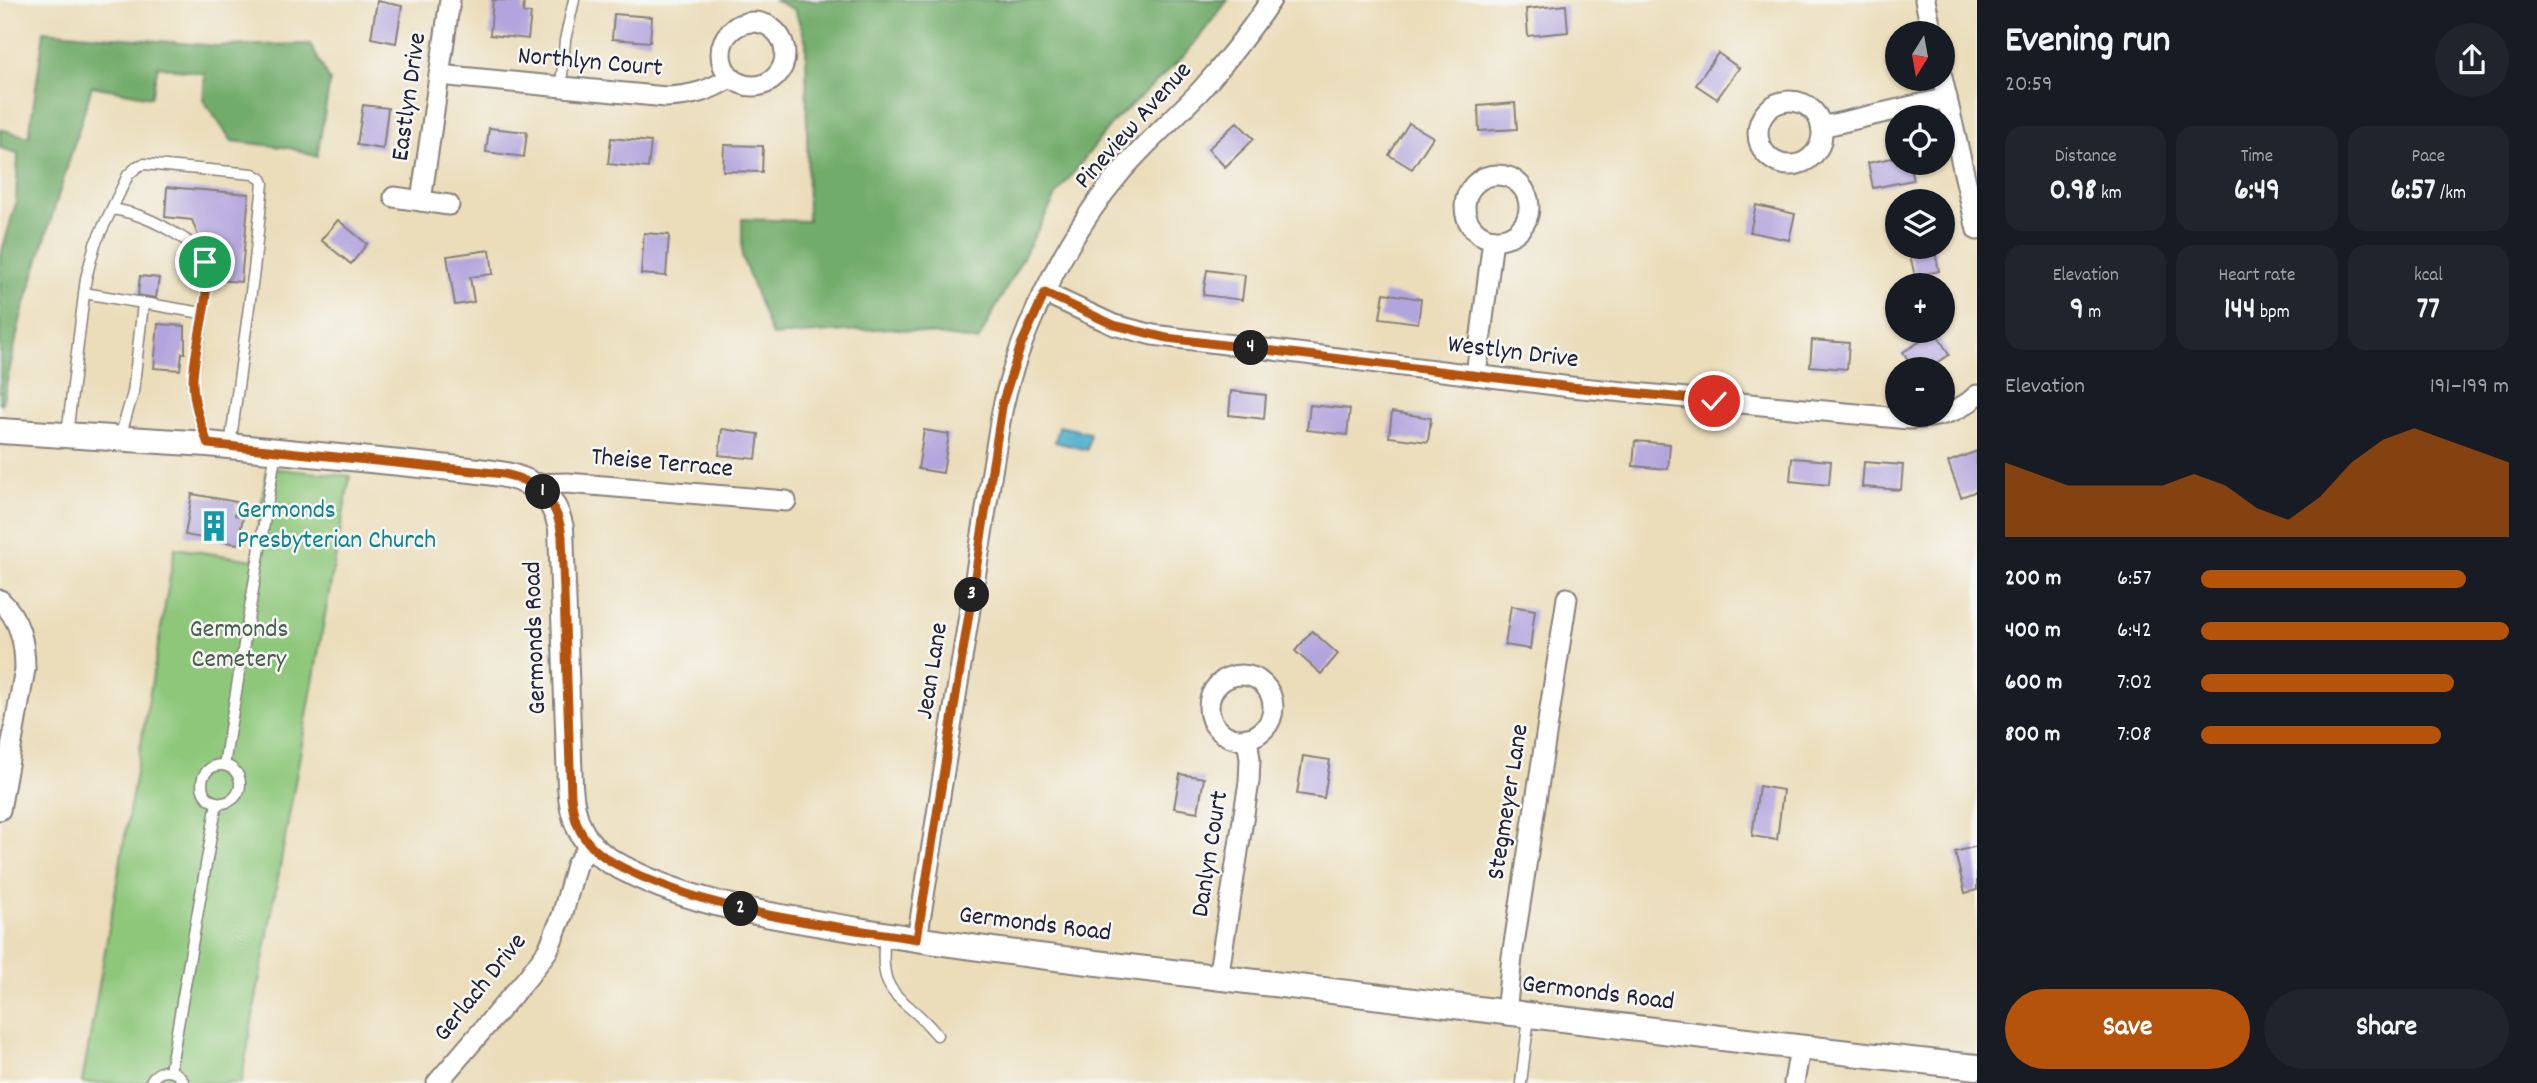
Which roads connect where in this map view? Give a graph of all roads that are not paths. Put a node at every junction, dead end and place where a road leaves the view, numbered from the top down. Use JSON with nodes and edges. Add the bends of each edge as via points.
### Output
{"nodes":[{"id":1,"x":450,"y":0,"type":"edge"},
{"id":2,"x":574,"y":0,"type":"edge"},
{"id":3,"x":1271,"y":0,"type":"edge"},
{"id":4,"x":1925,"y":0,"type":"edge"},
{"id":5,"x":1930,"y":21,"type":"edge"},
{"id":6,"x":439,"y":75,"type":"junction"},
{"id":7,"x":731,"y":77,"type":"dead end"},
{"id":8,"x":561,"y":87,"type":"junction"},
{"id":9,"x":1946,"y":91,"type":"edge"},
{"id":10,"x":1947,"y":97,"type":"junction"},
{"id":11,"x":1821,"y":127,"type":"dead end"},
{"id":12,"x":394,"y":197,"type":"dead end"},
{"id":13,"x":421,"y":201,"type":"junction"},
{"id":14,"x":449,"y":205,"type":"dead end"},
{"id":15,"x":112,"y":209,"type":"junction"},
{"id":16,"x":1977,"y":230,"type":"edge"},
{"id":17,"x":1493,"y":239,"type":"dead end"},
{"id":18,"x":84,"y":293,"type":"junction"},
{"id":19,"x":1045,"y":293,"type":"junction"},
{"id":20,"x":143,"y":304,"type":"junction"},
{"id":21,"x":202,"y":313,"type":"junction"},
{"id":22,"x":1476,"y":375,"type":"junction"},
{"id":23,"x":1977,"y":395,"type":"edge"},
{"id":24,"x":0,"y":431,"type":"edge"},
{"id":25,"x":67,"y":435,"type":"junction"},
{"id":26,"x":120,"y":438,"type":"junction"},
{"id":27,"x":219,"y":445,"type":"junction"},
{"id":28,"x":276,"y":451,"type":"junction"},
{"id":29,"x":533,"y":484,"type":"junction"},
{"id":30,"x":786,"y":501,"type":"dead end"},
{"id":31,"x":1567,"y":598,"type":"dead end"},
{"id":32,"x":0,"y":600,"type":"edge"},
{"id":33,"x":1247,"y":738,"type":"dead end"},
{"id":34,"x":223,"y":765,"type":"junction"},
{"id":35,"x":217,"y":802,"type":"junction"},
{"id":36,"x":0,"y":810,"type":"edge"},
{"id":37,"x":590,"y":845,"type":"junction"},
{"id":38,"x":885,"y":934,"type":"junction"},
{"id":39,"x":917,"y":939,"type":"junction"},
{"id":40,"x":1218,"y":978,"type":"junction"},
{"id":41,"x":1518,"y":1015,"type":"junction"},
{"id":42,"x":937,"y":1035,"type":"dead end"},
{"id":43,"x":1800,"y":1048,"type":"junction"},
{"id":44,"x":1977,"y":1067,"type":"edge"},
{"id":45,"x":170,"y":1071,"type":"junction"},
{"id":46,"x":150,"y":1083,"type":"edge"},
{"id":47,"x":184,"y":1083,"type":"edge"},
{"id":48,"x":437,"y":1083,"type":"edge"},
{"id":49,"x":1521,"y":1083,"type":"edge"},
{"id":50,"x":1794,"y":1083,"type":"edge"}],
"edges":[{"from":1,"to":6,"type":"street","name":"Eastlyn Drive"},
{"from":2,"to":8,"type":"lane"},
{"from":3,"to":19,"type":"street","name":"Pineview Avenue","via":[[1217,71],[1108,188]]},
{"from":4,"to":5,"type":"street"},
{"from":6,"to":8,"type":"street","name":"Northlyn Court"},
{"from":6,"to":13,"type":"street","name":"Eastlyn Drive"},
{"from":7,"to":8,"type":"street","name":"Northlyn Court","via":[[707,91],[680,97]]},
{"from":9,"to":10,"type":"street"},
{"from":10,"to":11,"type":"street"},
{"from":10,"to":16,"type":"street"},
{"from":12,"to":13,"type":"street","name":"Eastlyn Drive"},
{"from":13,"to":14,"type":"street","name":"Eastlyn Drive"},
{"from":15,"to":18,"type":"lane","via":[[92,254]]},
{"from":15,"to":21,"type":"lane","via":[[158,223],[199,253],[207,272]]},
{"from":15,"to":27,"type":"lane","via":[[128,175],[144,164],[253,174],[261,179],[257,247]]},
{"from":17,"to":22,"type":"street"},
{"from":18,"to":20,"type":"lane"},
{"from":18,"to":25,"type":"lane"},
{"from":19,"to":22,"type":"street","name":"Westlyn Drive","via":[[1114,325],[1153,335]]},
{"from":19,"to":39,"type":"street","name":"Jean Lane","via":[[1021,345],[1003,401]]},
{"from":20,"to":21,"type":"lane"},
{"from":20,"to":26,"type":"lane","via":[[133,393]]},
{"from":21,"to":27,"type":"lane","via":[[193,390],[197,411]]},
{"from":22,"to":23,"type":"street","name":"Westlyn Drive","via":[[1909,419],[1953,412]]},
{"from":24,"to":25,"type":"street"},
{"from":25,"to":26,"type":"street"},
{"from":26,"to":27,"type":"street"},
{"from":27,"to":28,"type":"street"},
{"from":28,"to":29,"type":"street","via":[[497,473]]},
{"from":28,"to":34,"type":"lane"},
{"from":29,"to":30,"type":"street","name":"Theise Terrace"},
{"from":29,"to":37,"type":"street","name":"Germonds Road","via":[[551,502],[561,528],[571,796],[578,826]]},
{"from":31,"to":41,"type":"street","name":"Stegmeyer Lane","via":[[1512,957]]},
{"from":32,"to":36,"type":"street","via":[[18,622],[25,653]]},
{"from":33,"to":40,"type":"street","name":"Danlyn Court","via":[[1249,782]]},
{"from":34,"to":35,"type":"lane","via":[[212,767],[202,779],[204,792]]},
{"from":34,"to":35,"type":"lane","via":[[237,774],[240,787],[230,800]]},
{"from":35,"to":45,"type":"lane"},
{"from":37,"to":38,"type":"street","name":"Germonds Road","via":[[631,872],[695,897]]},
{"from":37,"to":48,"type":"street","name":"Gerlach Drive","via":[[576,865],[548,950]]},
{"from":38,"to":39,"type":"street","name":"Germonds Road"},
{"from":38,"to":42,"type":"lane","via":[[884,976],[891,990]]},
{"from":39,"to":40,"type":"street","name":"Germonds Road"},
{"from":40,"to":41,"type":"street","name":"Germonds Road"},
{"from":41,"to":43,"type":"street","name":"Germonds Road"},
{"from":41,"to":49,"type":"lane"},
{"from":43,"to":44,"type":"street","name":"Germonds Road"},
{"from":43,"to":50,"type":"street"},
{"from":45,"to":46,"type":"lane","via":[[159,1072]]},
{"from":45,"to":47,"type":"lane"}]}
